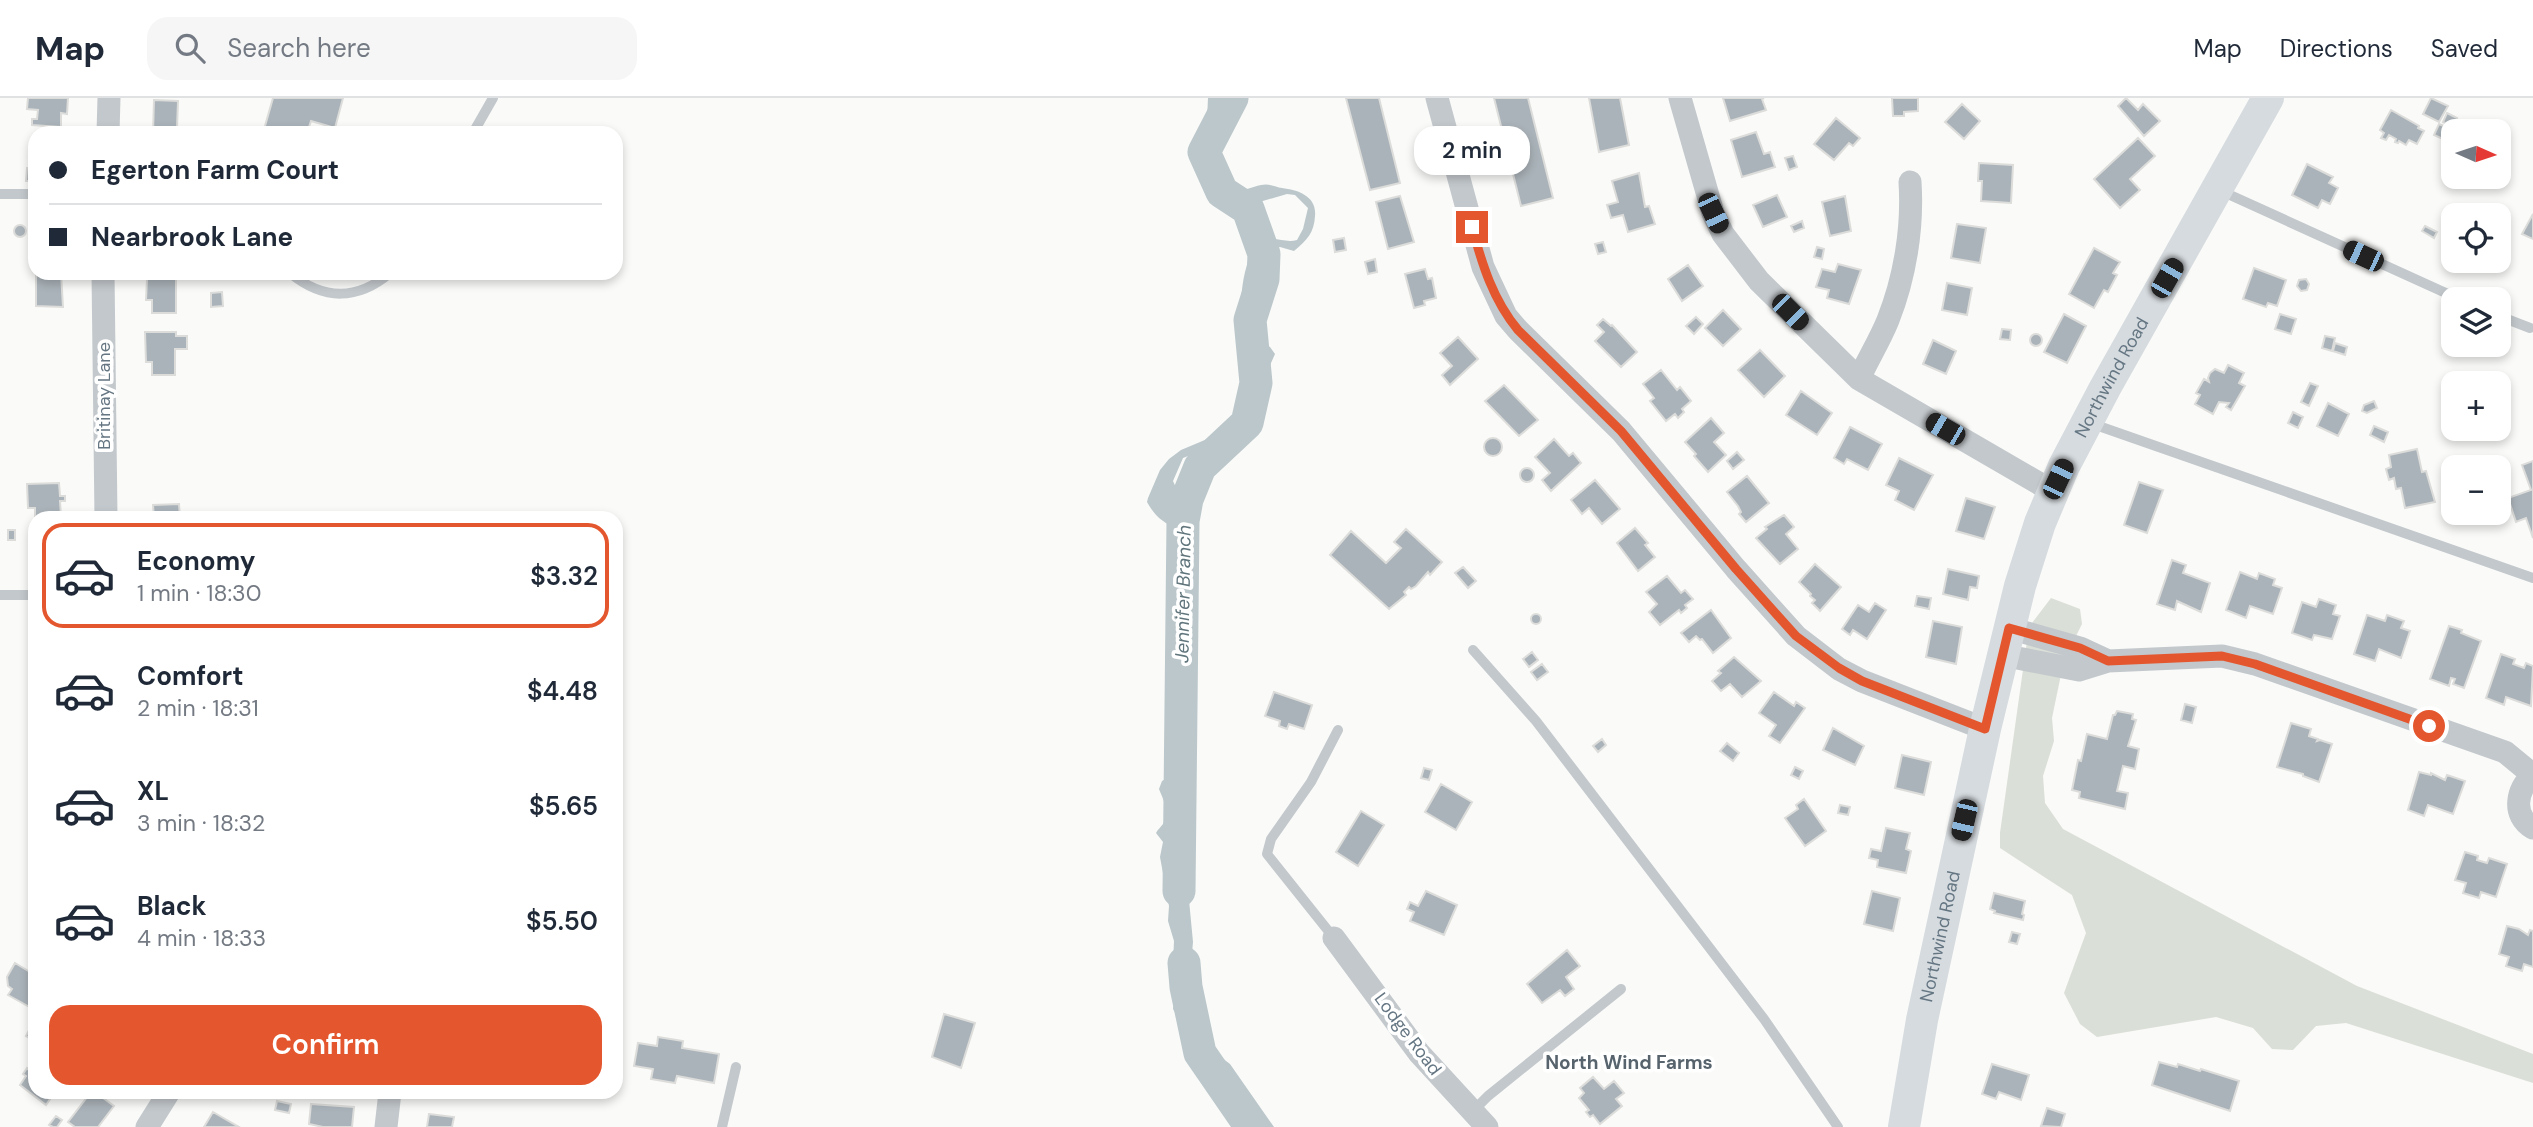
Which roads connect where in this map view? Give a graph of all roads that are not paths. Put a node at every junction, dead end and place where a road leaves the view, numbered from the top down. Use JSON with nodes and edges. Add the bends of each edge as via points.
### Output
{"nodes":[{"id":1,"x":109,"y":98,"type":"edge"},
{"id":2,"x":493,"y":98,"type":"edge"},
{"id":3,"x":1437,"y":98,"type":"edge"},
{"id":4,"x":1680,"y":98,"type":"edge"},
{"id":5,"x":2268,"y":98,"type":"edge"},
{"id":6,"x":108,"y":126,"type":"edge"},
{"id":7,"x":477,"y":126,"type":"edge"},
{"id":8,"x":1910,"y":182,"type":"dead end"},
{"id":9,"x":2217,"y":189,"type":"junction"},
{"id":10,"x":0,"y":194,"type":"edge"},
{"id":11,"x":28,"y":194,"type":"edge"},
{"id":12,"x":103,"y":280,"type":"edge"},
{"id":13,"x":301,"y":280,"type":"edge"},
{"id":14,"x":382,"y":280,"type":"edge"},
{"id":15,"x":2441,"y":291,"type":"edge"},
{"id":16,"x":2511,"y":321,"type":"edge"},
{"id":17,"x":2530,"y":328,"type":"dead end"},
{"id":18,"x":1858,"y":379,"type":"junction"},
{"id":19,"x":2087,"y":422,"type":"junction"},
{"id":20,"x":2052,"y":491,"type":"junction"},
{"id":21,"x":106,"y":511,"type":"edge"},
{"id":22,"x":2533,"y":578,"type":"edge"},
{"id":23,"x":0,"y":595,"type":"edge"},
{"id":24,"x":28,"y":595,"type":"edge"},
{"id":25,"x":2005,"y":641,"type":"junction"},
{"id":26,"x":1473,"y":650,"type":"dead end"},
{"id":27,"x":1985,"y":729,"type":"junction"},
{"id":28,"x":1338,"y":730,"type":"dead end"},
{"id":29,"x":2533,"y":775,"type":"edge"},
{"id":30,"x":2533,"y":828,"type":"edge"},
{"id":31,"x":1334,"y":938,"type":"joint"},
{"id":32,"x":1621,"y":989,"type":"dead end"},
{"id":33,"x":736,"y":1067,"type":"dead end"},
{"id":34,"x":165,"y":1099,"type":"edge"},
{"id":35,"x":389,"y":1099,"type":"edge"},
{"id":36,"x":1480,"y":1119,"type":"edge"},
{"id":37,"x":147,"y":1127,"type":"edge"},
{"id":38,"x":386,"y":1127,"type":"edge"},
{"id":39,"x":722,"y":1127,"type":"edge"},
{"id":40,"x":1838,"y":1127,"type":"edge"},
{"id":41,"x":1905,"y":1127,"type":"edge"}],
"edges":[{"from":1,"to":6,"type":"street"},
{"from":2,"to":7,"type":"lane"},
{"from":3,"to":27,"type":"street","via":[[1483,267],[1518,330],[1621,431],[1796,636],[1862,681]]},
{"from":4,"to":18,"type":"street","via":[[1723,234],[1759,281]]},
{"from":5,"to":9,"type":"street","name":"Northwind Road"},
{"from":8,"to":18,"type":"street","via":[[1912,210],[1899,289]]},
{"from":9,"to":15,"type":"lane"},
{"from":9,"to":19,"type":"street","name":"Northwind Road"},
{"from":10,"to":11,"type":"lane"},
{"from":12,"to":21,"type":"street","name":"Britinay Lane"},
{"from":13,"to":14,"type":"lane","via":[[340,294],[357,293]]},
{"from":16,"to":17,"type":"lane"},
{"from":18,"to":20,"type":"street"},
{"from":19,"to":20,"type":"street","name":"Northwind Road"},
{"from":19,"to":22,"type":"lane"},
{"from":20,"to":25,"type":"street","name":"Northwind Road"},
{"from":23,"to":24,"type":"lane"},
{"from":25,"to":27,"type":"street","name":"Northwind Road"},
{"from":25,"to":29,"type":"street","via":[[2080,648],[2108,661],[2222,656],[2255,664],[2505,752]]},
{"from":26,"to":40,"type":"lane","via":[[1536,721],[1764,1019]]},
{"from":27,"to":41,"type":"street","name":"Northwind Road","via":[[1922,1020]]},
{"from":28,"to":31,"type":"lane","via":[[1311,782],[1270,839],[1267,854]]},
{"from":29,"to":30,"type":"street","via":[[2524,782],[2518,801],[2523,819]]},
{"from":31,"to":36,"type":"street","name":"Lodge Road","via":[[1419,1053]]},
{"from":32,"to":36,"type":"lane","via":[[1488,1096]]},
{"from":33,"to":39,"type":"lane"},
{"from":34,"to":37,"type":"street"},
{"from":35,"to":38,"type":"street"}]}
